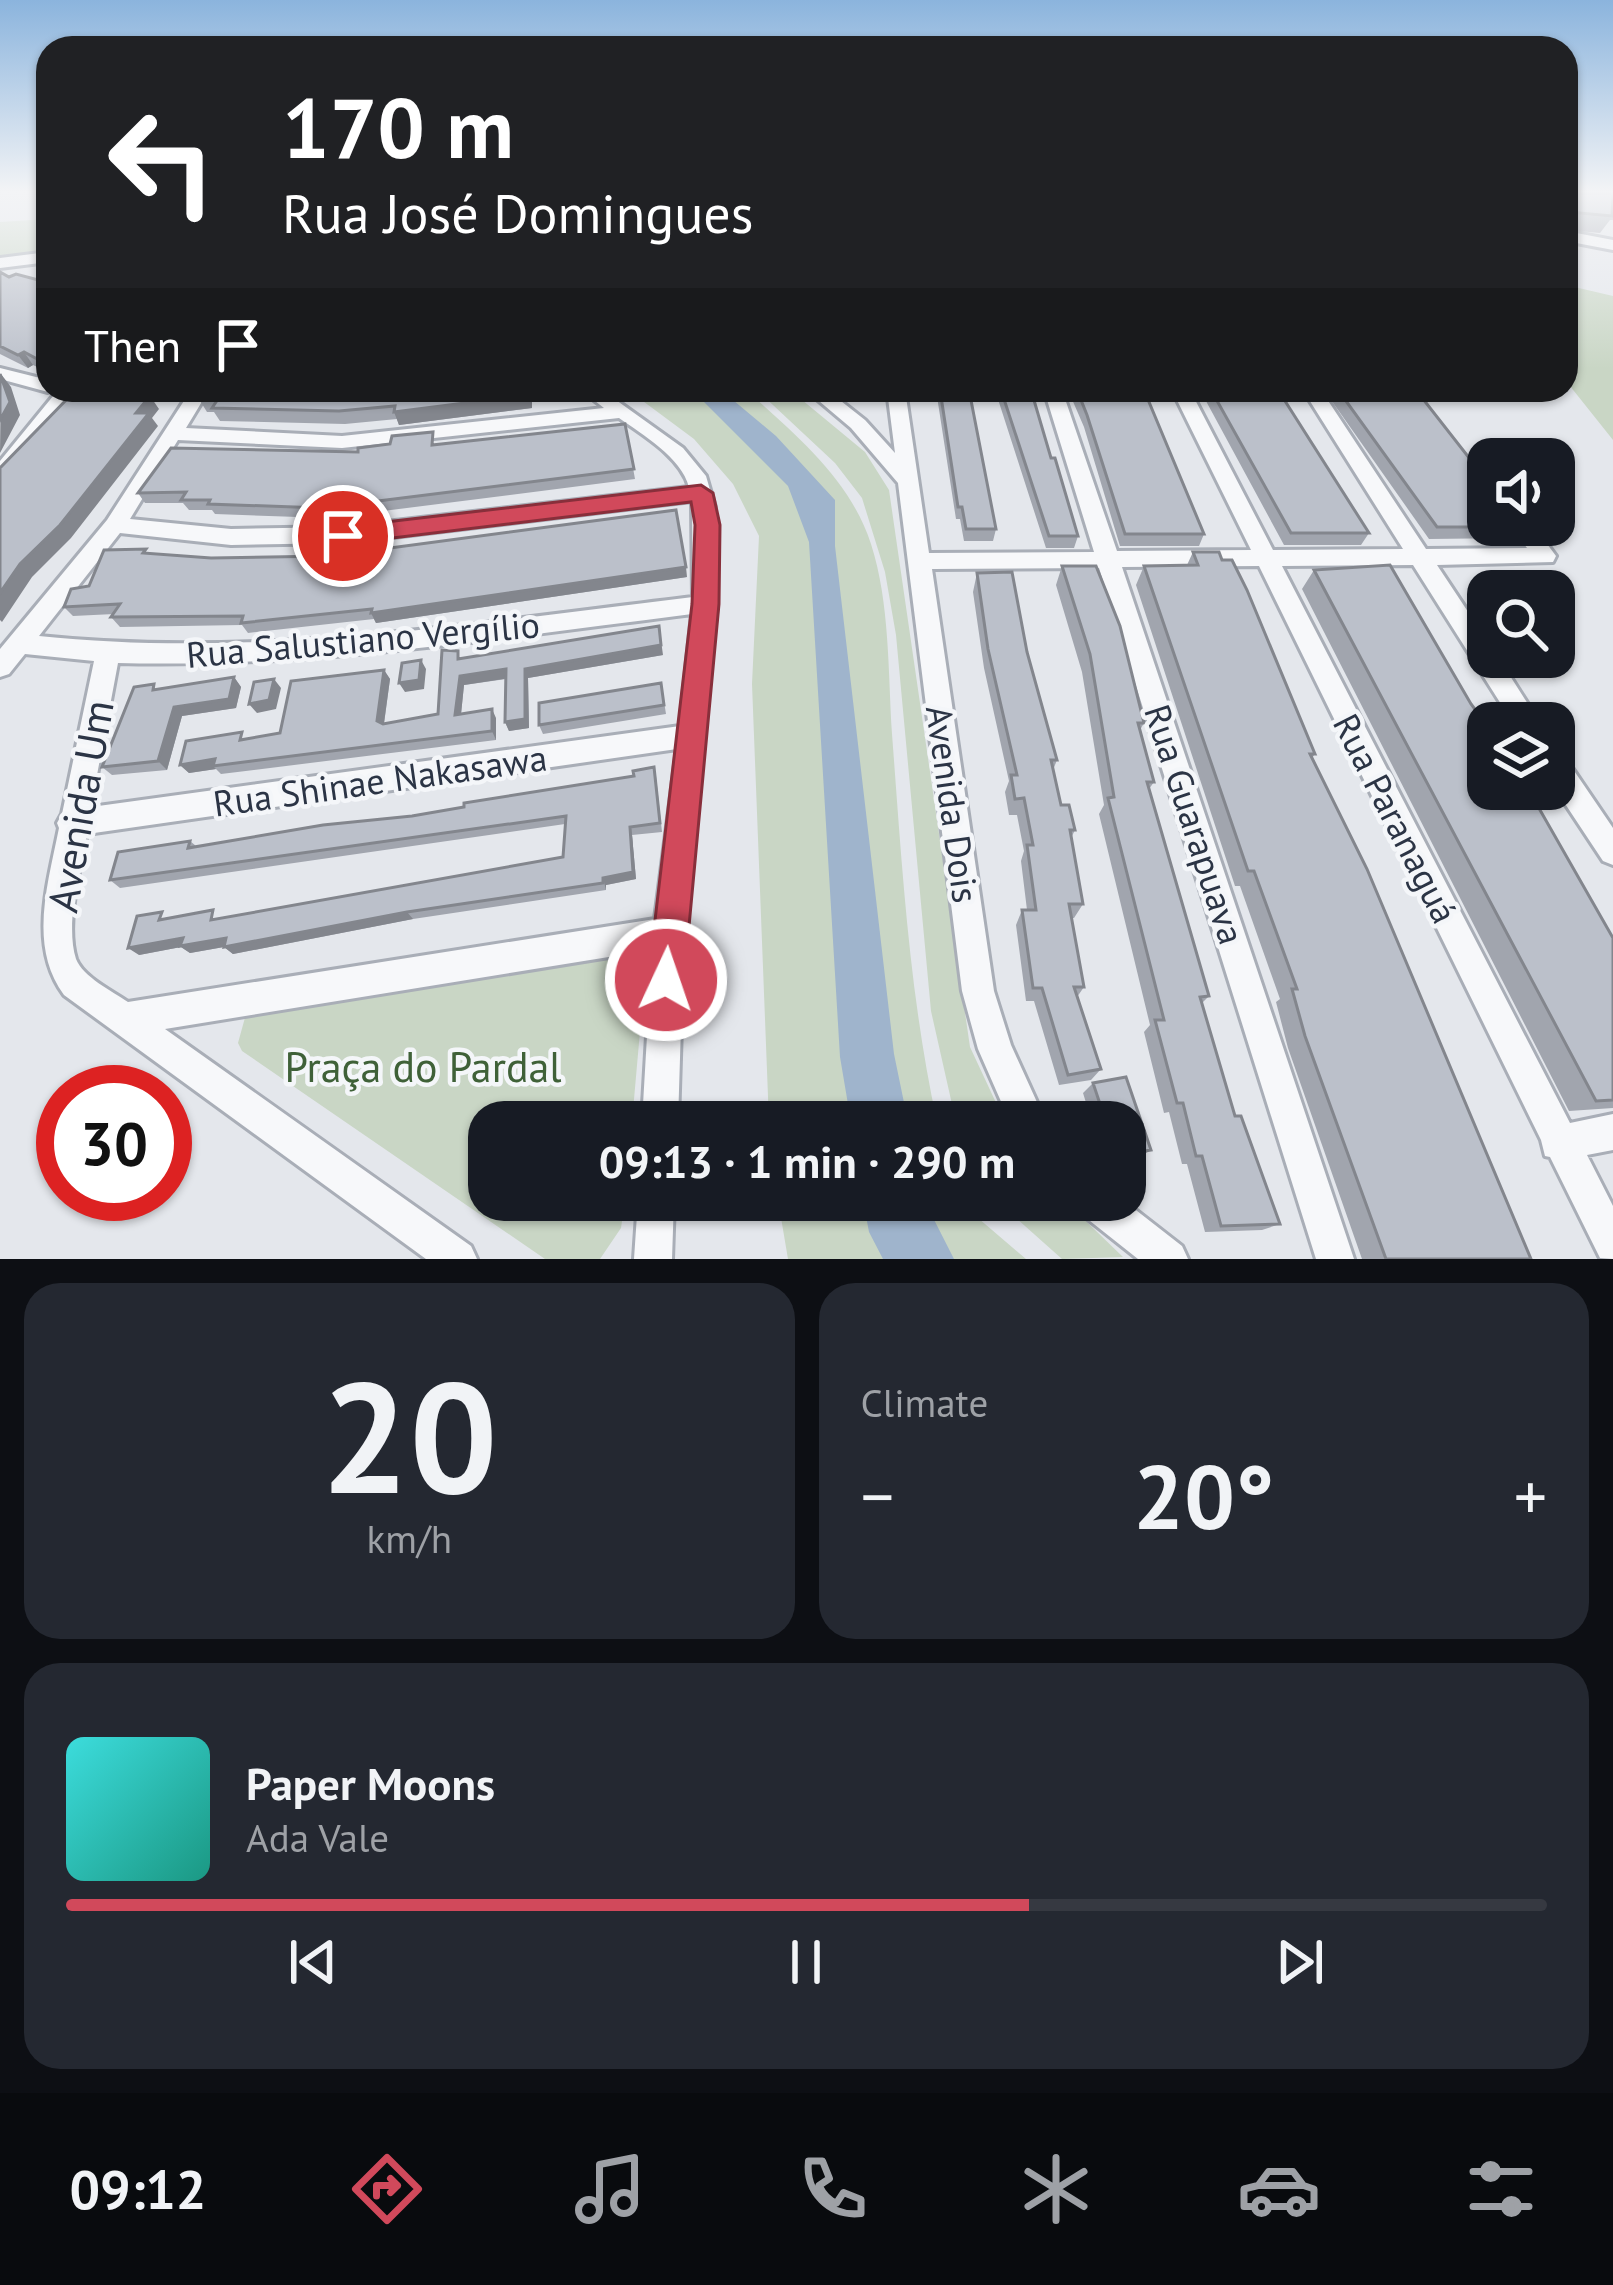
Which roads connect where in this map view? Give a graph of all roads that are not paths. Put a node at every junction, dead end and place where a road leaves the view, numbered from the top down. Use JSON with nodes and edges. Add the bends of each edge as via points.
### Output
{"nodes":[{"id":1,"x":36,"y":258,"type":"edge"},
{"id":2,"x":23,"y":260,"type":"junction"},
{"id":3,"x":0,"y":263,"type":"edge"},
{"id":4,"x":35,"y":280,"type":"edge"},
{"id":5,"x":0,"y":373,"type":"edge"},
{"id":6,"x":36,"y":383,"type":"edge"},
{"id":7,"x":59,"y":402,"type":"edge"},
{"id":8,"x":193,"y":402,"type":"edge"},
{"id":9,"x":607,"y":402,"type":"edge"},
{"id":10,"x":830,"y":402,"type":"edge"},
{"id":11,"x":897,"y":402,"type":"edge"},
{"id":12,"x":1057,"y":402,"type":"edge"},
{"id":13,"x":1187,"y":402,"type":"edge"},
{"id":14,"x":1320,"y":402,"type":"edge"},
{"id":15,"x":621,"y":412,"type":"junction"},
{"id":16,"x":176,"y":434,"type":"junction"},
{"id":17,"x":0,"y":474,"type":"edge"},
{"id":18,"x":904,"y":478,"type":"junction"},
{"id":19,"x":701,"y":493,"type":"junction"},
{"id":20,"x":115,"y":525,"type":"junction"},
{"id":21,"x":1537,"y":546,"type":"edge"},
{"id":22,"x":1416,"y":556,"type":"junction"},
{"id":23,"x":1265,"y":558,"type":"junction"},
{"id":24,"x":1110,"y":560,"type":"junction"},
{"id":25,"x":921,"y":561,"type":"junction"},
{"id":26,"x":705,"y":604,"type":"junction"},
{"id":27,"x":22,"y":644,"type":"junction"},
{"id":28,"x":107,"y":657,"type":"junction"},
{"id":29,"x":0,"y":667,"type":"edge"},
{"id":30,"x":1513,"y":702,"type":"edge"},
{"id":31,"x":688,"y":736,"type":"junction"},
{"id":32,"x":1575,"y":795,"type":"edge"},
{"id":33,"x":71,"y":824,"type":"junction"},
{"id":34,"x":1613,"y":852,"type":"edge"},
{"id":35,"x":668,"y":932,"type":"junction"},
{"id":36,"x":124,"y":1019,"type":"junction"},
{"id":37,"x":661,"y":1101,"type":"edge"},
{"id":38,"x":1019,"y":1101,"type":"edge"},
{"id":39,"x":1613,"y":1132,"type":"edge"},
{"id":40,"x":1558,"y":1143,"type":"junction"},
{"id":41,"x":655,"y":1221,"type":"edge"},
{"id":42,"x":1120,"y":1221,"type":"edge"},
{"id":43,"x":1613,"y":1245,"type":"edge"},
{"id":44,"x":458,"y":1259,"type":"edge"},
{"id":45,"x":653,"y":1259,"type":"edge"},
{"id":46,"x":1169,"y":1259,"type":"edge"},
{"id":47,"x":1335,"y":1259,"type":"edge"}],
"edges":[{"from":1,"to":2,"type":"street"},
{"from":2,"to":3,"type":"street"},
{"from":2,"to":4,"type":"street","via":[[18,273]]},
{"from":5,"to":6,"type":"street"},
{"from":7,"to":17,"type":"street"},
{"from":8,"to":16,"type":"street"},
{"from":9,"to":15,"type":"street"},
{"from":10,"to":18,"type":"street"},
{"from":11,"to":18,"type":"street","name":"Avenida Dois"},
{"from":12,"to":24,"type":"street","name":"Rua Guarapuava"},
{"from":13,"to":23,"type":"street","name":"Rua Paranaguá"},
{"from":14,"to":22,"type":"street"},
{"from":15,"to":16,"type":"street","via":[[342,442]]},
{"from":15,"to":19,"type":"street","via":[[681,460]]},
{"from":16,"to":20,"type":"street"},
{"from":18,"to":25,"type":"street","name":"Avenida Dois"},
{"from":19,"to":20,"type":"street","via":[[343,536],[231,537]]},
{"from":19,"to":26,"type":"street"},
{"from":20,"to":27,"type":"street"},
{"from":21,"to":22,"type":"street","via":[[1545,556]]},
{"from":22,"to":23,"type":"street"},
{"from":22,"to":30,"type":"street"},
{"from":23,"to":24,"type":"street"},
{"from":23,"to":40,"type":"street","name":"Rua Paranaguá"},
{"from":24,"to":25,"type":"street"},
{"from":24,"to":47,"type":"street","name":"Rua Guarapuava"},
{"from":25,"to":38,"type":"street","name":"Avenida Dois","via":[[978,991]]},
{"from":26,"to":28,"type":"street","name":"Rua Salustiano Vergílio","via":[[273,653]]},
{"from":26,"to":31,"type":"street"},
{"from":27,"to":28,"type":"street","name":"Rua Salustiano Vergílio"},
{"from":27,"to":29,"type":"street"},
{"from":28,"to":33,"type":"street","name":"Avenida Um"},
{"from":31,"to":33,"type":"street","name":"Rua Shinae Nakasawa"},
{"from":31,"to":35,"type":"street"},
{"from":32,"to":34,"type":"street"},
{"from":33,"to":36,"type":"street","name":"Avenida Um","via":[[56,929],[62,964],[75,984]]},
{"from":35,"to":36,"type":"street"},
{"from":35,"to":37,"type":"street"},
{"from":36,"to":44,"type":"street","name":"Avenida Um"},
{"from":39,"to":40,"type":"street"},
{"from":40,"to":43,"type":"street","name":"Rua Paranaguá"},
{"from":41,"to":45,"type":"street"},
{"from":42,"to":46,"type":"street"}]}
